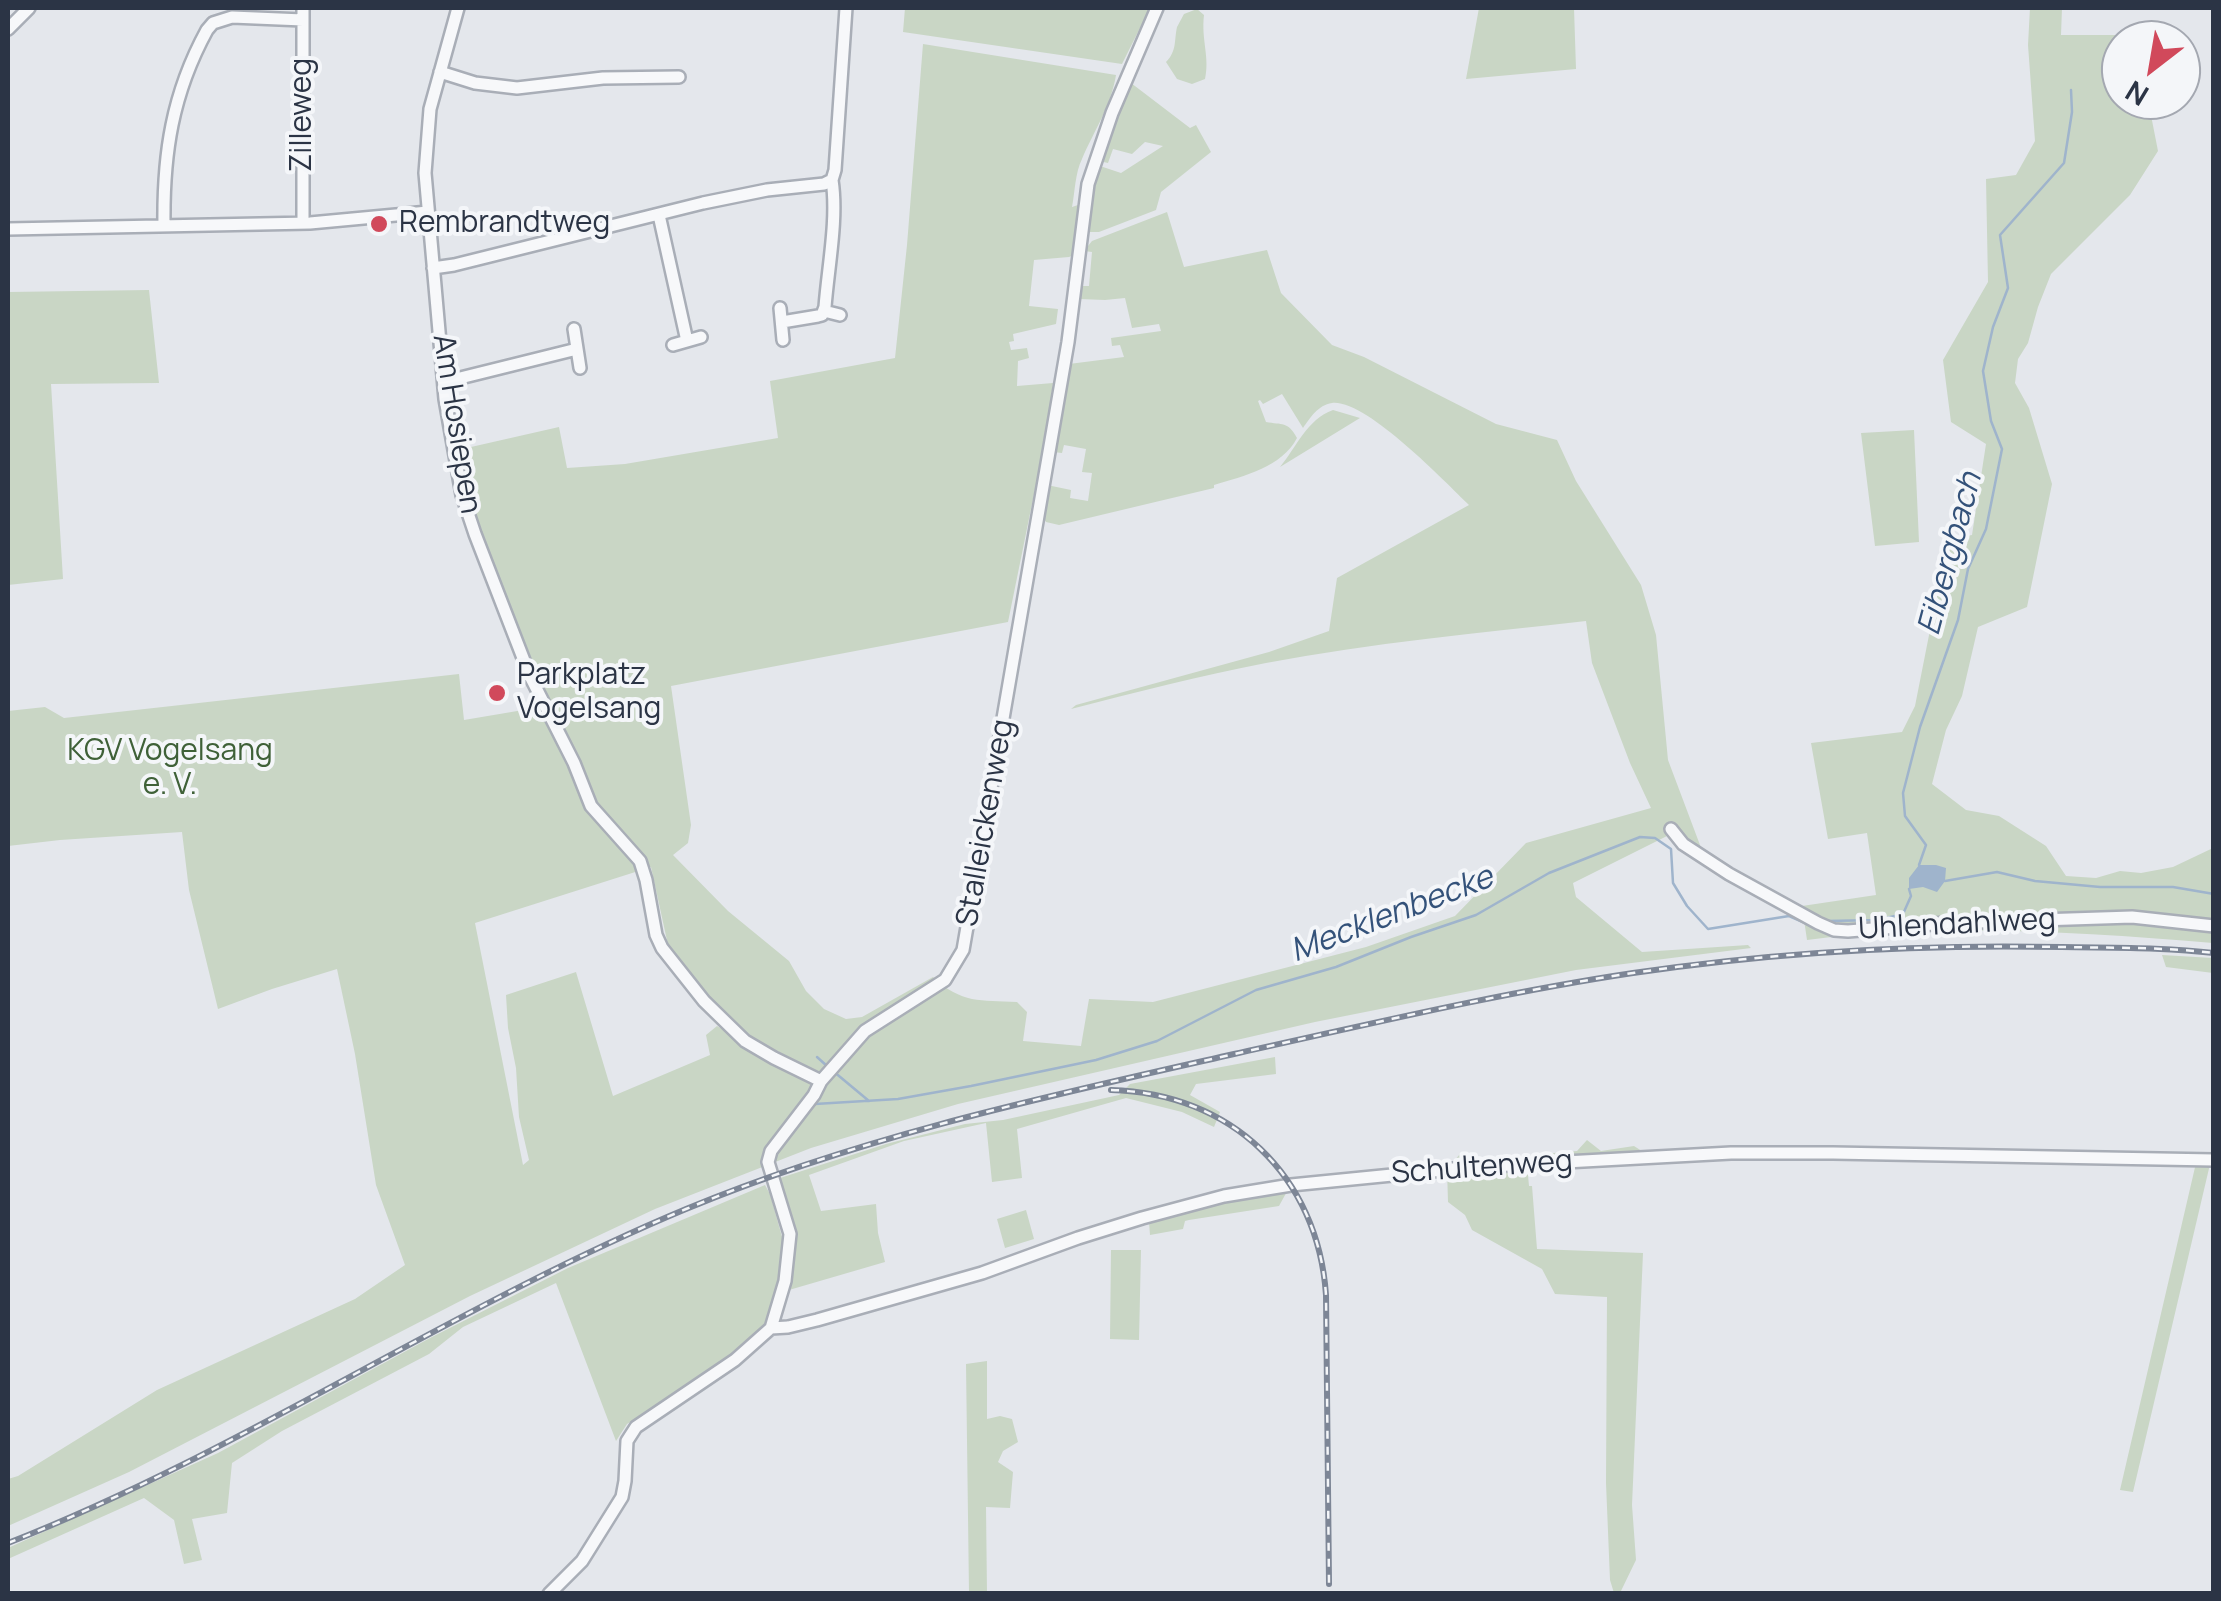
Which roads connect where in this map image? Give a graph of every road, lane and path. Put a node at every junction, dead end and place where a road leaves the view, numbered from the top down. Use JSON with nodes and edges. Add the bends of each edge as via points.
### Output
{"nodes":[{"id":1,"x":28,"y":8,"type":"edge"},
{"id":2,"x":458,"y":8,"type":"edge"},
{"id":3,"x":846,"y":8,"type":"edge"},
{"id":4,"x":1157,"y":8,"type":"edge"},
{"id":5,"x":303,"y":14,"type":"edge"},
{"id":6,"x":8,"y":29,"type":"edge"},
{"id":7,"x":440,"y":72,"type":"junction"},
{"id":8,"x":678,"y":77,"type":"dead end"},
{"id":9,"x":832,"y":180,"type":"junction"},
{"id":10,"x":428,"y":212,"type":"junction"},
{"id":11,"x":659,"y":215,"type":"junction"},
{"id":12,"x":303,"y":223,"type":"junction"},
{"id":13,"x":164,"y":226,"type":"junction"},
{"id":14,"x":8,"y":229,"type":"edge"},
{"id":15,"x":434,"y":268,"type":"junction"},
{"id":16,"x":780,"y":308,"type":"dead end"},
{"id":17,"x":824,"y":311,"type":"junction"},
{"id":18,"x":840,"y":315,"type":"dead end"},
{"id":19,"x":782,"y":322,"type":"junction"},
{"id":20,"x":574,"y":329,"type":"dead end"},
{"id":21,"x":701,"y":338,"type":"dead end"},
{"id":22,"x":783,"y":340,"type":"dead end"},
{"id":23,"x":687,"y":341,"type":"junction"},
{"id":24,"x":673,"y":345,"type":"dead end"},
{"id":25,"x":577,"y":350,"type":"junction"},
{"id":26,"x":580,"y":368,"type":"dead end"},
{"id":27,"x":444,"y":382,"type":"junction"},
{"id":28,"x":1671,"y":829,"type":"dead end"},
{"id":29,"x":2214,"y":926,"type":"edge"},
{"id":30,"x":829,"y":1072,"type":"junction"},
{"id":31,"x":2214,"y":1160,"type":"edge"},
{"id":32,"x":772,"y":1328,"type":"junction"},
{"id":33,"x":549,"y":1594,"type":"edge"}],
"edges":[{"from":1,"to":6,"type":"street"},
{"from":2,"to":7,"type":"street","name":"Am Hosiepen"},
{"from":3,"to":9,"type":"street"},
{"from":4,"to":30,"type":"street","name":"Stalleickenweg","via":[[1088,184],[1068,342],[963,950],[945,980],[866,1031]]},
{"from":5,"to":12,"type":"street","name":"Zilleweg"},
{"from":5,"to":13,"type":"street","via":[[232,17],[207,30],[176,105],[166,150]]},
{"from":7,"to":8,"type":"street","via":[[517,88]]},
{"from":7,"to":10,"type":"street","name":"Am Hosiepen","via":[[426,132]]},
{"from":9,"to":11,"type":"street"},
{"from":9,"to":17,"type":"street"},
{"from":10,"to":12,"type":"street"},
{"from":10,"to":15,"type":"street","name":"Am Hosiepen"},
{"from":11,"to":15,"type":"street"},
{"from":11,"to":23,"type":"street"},
{"from":12,"to":13,"type":"street"},
{"from":13,"to":14,"type":"street"},
{"from":15,"to":27,"type":"street","name":"Am Hosiepen"},
{"from":16,"to":19,"type":"street"},
{"from":17,"to":18,"type":"street"},
{"from":17,"to":19,"type":"street"},
{"from":19,"to":22,"type":"street"},
{"from":20,"to":25,"type":"street"},
{"from":21,"to":23,"type":"street"},
{"from":23,"to":24,"type":"street"},
{"from":25,"to":26,"type":"street"},
{"from":25,"to":27,"type":"street"},
{"from":27,"to":30,"type":"street","name":"Am Hosiepen","via":[[462,496],[503,609],[591,806],[640,861],[662,948],[745,1041],[774,1058]]},
{"from":28,"to":29,"type":"street","name":"Uhlendahlweg","via":[[1729,874],[1822,925],[1848,932],[2132,917]]},
{"from":30,"to":32,"type":"street","name":"Stalleickenweg","via":[[768,1157],[790,1234]]},
{"from":31,"to":32,"type":"street","name":"Schultenweg","via":[[1731,1154],[1473,1167],[1290,1185],[1142,1218],[982,1273]]},
{"from":32,"to":33,"type":"street","via":[[636,1427],[626,1441],[622,1497],[582,1560]]}]}
